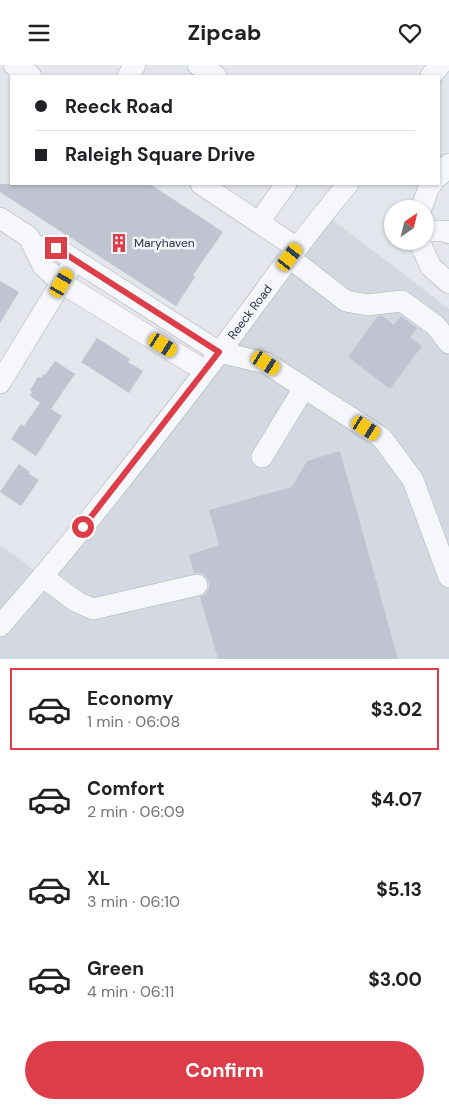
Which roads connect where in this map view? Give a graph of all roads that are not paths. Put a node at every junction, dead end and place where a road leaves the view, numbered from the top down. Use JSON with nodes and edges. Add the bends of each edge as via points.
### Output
{"nodes":[{"id":1,"x":14,"y":65,"type":"edge"},
{"id":2,"x":198,"y":65,"type":"edge"},
{"id":3,"x":440,"y":65,"type":"edge"},
{"id":4,"x":29,"y":75,"type":"edge"},
{"id":5,"x":214,"y":75,"type":"edge"},
{"id":6,"x":432,"y":75,"type":"edge"},
{"id":7,"x":449,"y":164,"type":"edge"},
{"id":8,"x":440,"y":175,"type":"edge"},
{"id":9,"x":203,"y":185,"type":"edge"},
{"id":10,"x":285,"y":185,"type":"edge"},
{"id":11,"x":347,"y":185,"type":"edge"},
{"id":12,"x":431,"y":185,"type":"edge"},
{"id":13,"x":424,"y":200,"type":"edge"},
{"id":14,"x":0,"y":218,"type":"edge"},
{"id":15,"x":259,"y":222,"type":"junction"},
{"id":16,"x":434,"y":231,"type":"edge"},
{"id":17,"x":449,"y":233,"type":"edge"},
{"id":18,"x":34,"y":246,"type":"junction"},
{"id":19,"x":423,"y":250,"type":"edge"},
{"id":20,"x":294,"y":253,"type":"junction"},
{"id":21,"x":75,"y":260,"type":"junction"},
{"id":22,"x":62,"y":283,"type":"junction"},
{"id":23,"x":449,"y":283,"type":"edge"},
{"id":24,"x":449,"y":343,"type":"edge"},
{"id":25,"x":219,"y":352,"type":"junction"},
{"id":26,"x":205,"y":371,"type":"junction"},
{"id":27,"x":0,"y":383,"type":"edge"},
{"id":28,"x":304,"y":388,"type":"junction"},
{"id":29,"x":262,"y":457,"type":"dead end"},
{"id":30,"x":42,"y":577,"type":"junction"},
{"id":31,"x":449,"y":577,"type":"edge"},
{"id":32,"x":197,"y":585,"type":"dead end"},
{"id":33,"x":0,"y":626,"type":"edge"}],
"edges":[{"from":1,"to":4,"type":"street"},
{"from":2,"to":5,"type":"street"},
{"from":3,"to":6,"type":"street"},
{"from":7,"to":8,"type":"street"},
{"from":9,"to":15,"type":"street"},
{"from":10,"to":15,"type":"street"},
{"from":11,"to":20,"type":"street","name":"Reeck Road"},
{"from":12,"to":13,"type":"street"},
{"from":14,"to":18,"type":"street","via":[[29,237]]},
{"from":15,"to":20,"type":"street"},
{"from":16,"to":17,"type":"street"},
{"from":18,"to":21,"type":"street","via":[[56,248]]},
{"from":18,"to":22,"type":"street","via":[[43,266]]},
{"from":19,"to":23,"type":"street","via":[[431,267]]},
{"from":20,"to":24,"type":"street","via":[[346,301],[367,305],[402,301],[436,326]]},
{"from":20,"to":25,"type":"street","name":"Reeck Road"},
{"from":21,"to":22,"type":"street"},
{"from":21,"to":25,"type":"street"},
{"from":22,"to":26,"type":"street"},
{"from":22,"to":27,"type":"street"},
{"from":25,"to":26,"type":"street","name":"Reeck Road"},
{"from":25,"to":28,"type":"street","via":[[266,363]]},
{"from":26,"to":30,"type":"street","name":"Reeck Road"},
{"from":28,"to":29,"type":"street"},
{"from":28,"to":31,"type":"street","via":[[382,438],[413,481]]},
{"from":30,"to":32,"type":"street","via":[[77,603],[93,609]]},
{"from":30,"to":33,"type":"street","name":"Reeck Road"}]}
